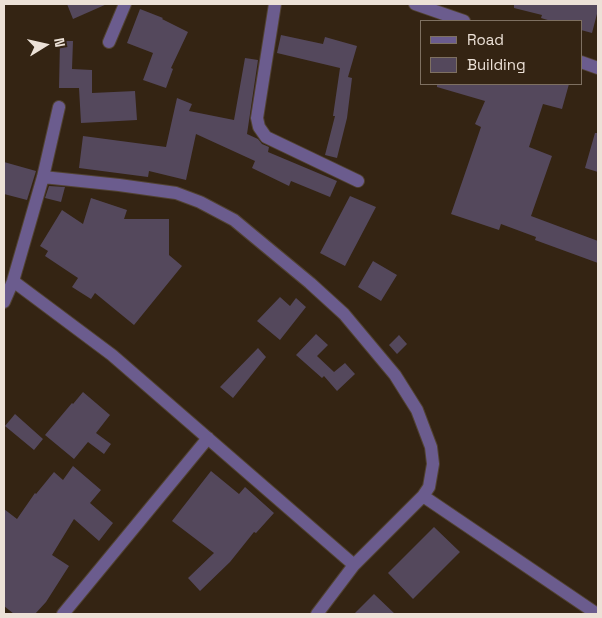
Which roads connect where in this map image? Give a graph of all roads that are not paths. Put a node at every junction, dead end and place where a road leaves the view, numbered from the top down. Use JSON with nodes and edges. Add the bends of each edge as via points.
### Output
{"nodes":[{"id":1,"x":124,"y":4,"type":"edge"},
{"id":2,"x":275,"y":4,"type":"edge"},
{"id":3,"x":415,"y":4,"type":"edge"},
{"id":4,"x":461,"y":20,"type":"edge"},
{"id":5,"x":109,"y":42,"type":"dead end"},
{"id":6,"x":582,"y":62,"type":"edge"},
{"id":7,"x":598,"y":67,"type":"edge"},
{"id":8,"x":59,"y":107,"type":"dead end"},
{"id":9,"x":42,"y":177,"type":"junction"},
{"id":10,"x":358,"y":181,"type":"dead end"},
{"id":11,"x":13,"y":281,"type":"junction"},
{"id":12,"x":4,"y":302,"type":"edge"},
{"id":13,"x":208,"y":438,"type":"junction"},
{"id":14,"x":423,"y":496,"type":"junction"},
{"id":15,"x":354,"y":564,"type":"junction"},
{"id":16,"x":63,"y":614,"type":"edge"},
{"id":17,"x":317,"y":614,"type":"edge"},
{"id":18,"x":597,"y":614,"type":"edge"}],
"edges":[{"from":1,"to":5,"type":"street"},
{"from":2,"to":10,"type":"street","via":[[257,118],[259,127],[266,137]]},
{"from":3,"to":4,"type":"street"},
{"from":6,"to":7,"type":"street"},
{"from":8,"to":9,"type":"street"},
{"from":9,"to":11,"type":"street"},
{"from":9,"to":14,"type":"street","via":[[119,184],[188,196],[234,220],[310,283],[367,340],[417,410],[431,447],[433,464],[429,487]]},
{"from":11,"to":12,"type":"street"},
{"from":11,"to":13,"type":"street","via":[[112,355]]},
{"from":13,"to":15,"type":"street"},
{"from":13,"to":16,"type":"street"},
{"from":14,"to":15,"type":"street"},
{"from":14,"to":18,"type":"street"},
{"from":15,"to":17,"type":"street"}]}
